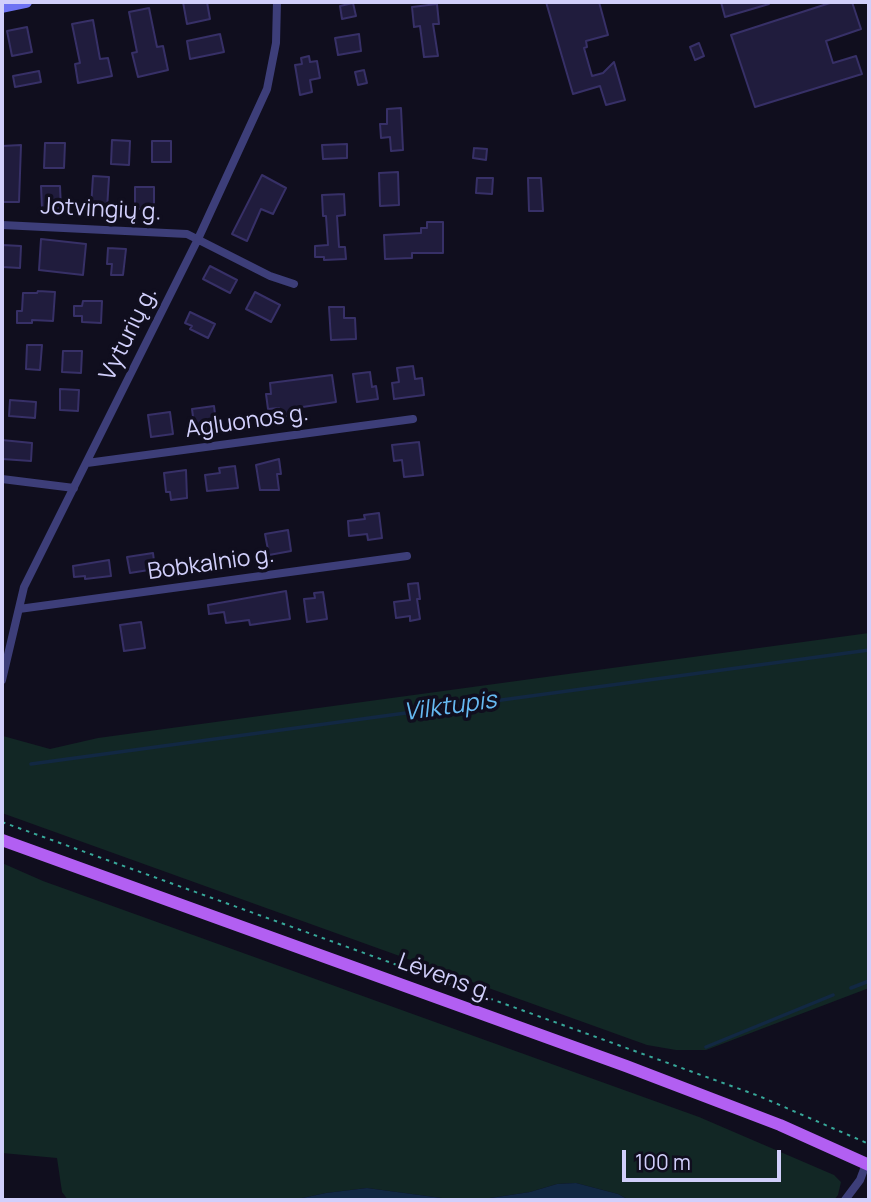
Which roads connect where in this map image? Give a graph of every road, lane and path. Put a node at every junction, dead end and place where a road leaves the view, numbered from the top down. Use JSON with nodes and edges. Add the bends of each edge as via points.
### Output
{"nodes":[{"id":1,"x":26,"y":2,"type":"edge"},
{"id":2,"x":277,"y":2,"type":"edge"},
{"id":3,"x":2,"y":7,"type":"edge"},
{"id":4,"x":2,"y":225,"type":"edge"},
{"id":5,"x":198,"y":239,"type":"junction"},
{"id":6,"x":294,"y":284,"type":"dead end"},
{"id":7,"x":413,"y":419,"type":"dead end"},
{"id":8,"x":87,"y":463,"type":"junction"},
{"id":9,"x":2,"y":479,"type":"edge"},
{"id":10,"x":74,"y":488,"type":"junction"},
{"id":11,"x":407,"y":556,"type":"dead end"},
{"id":12,"x":19,"y":609,"type":"junction"},
{"id":13,"x":2,"y":680,"type":"edge"},
{"id":14,"x":2,"y":822,"type":"edge"},
{"id":15,"x":2,"y":840,"type":"edge"},
{"id":16,"x":869,"y":1144,"type":"edge"},
{"id":17,"x":868,"y":1164,"type":"edge"},
{"id":18,"x":845,"y":1200,"type":"edge"}],
"edges":[{"from":1,"to":3,"type":"main road"},
{"from":2,"to":5,"type":"street","name":"Vyturių g.","via":[[276,43],[267,89]]},
{"from":4,"to":5,"type":"street","name":"Jotvingių g.","via":[[187,234]]},
{"from":5,"to":6,"type":"street","name":"Jotvingių g."},
{"from":5,"to":8,"type":"street","name":"Vyturių g."},
{"from":7,"to":8,"type":"street","name":"Agluonos g."},
{"from":8,"to":10,"type":"street","name":"Vyturių g."},
{"from":9,"to":10,"type":"street"},
{"from":10,"to":12,"type":"street","name":"Vyturių g.","via":[[24,587]]},
{"from":11,"to":12,"type":"street","name":"Bobkalnio g."},
{"from":12,"to":13,"type":"street","name":"Vyturių g."},
{"from":14,"to":16,"type":"path","via":[[759,1096]]},
{"from":15,"to":17,"type":"main road","name":"Lėvens g.","via":[[626,1066]]},
{"from":17,"to":18,"type":"street"}]}
